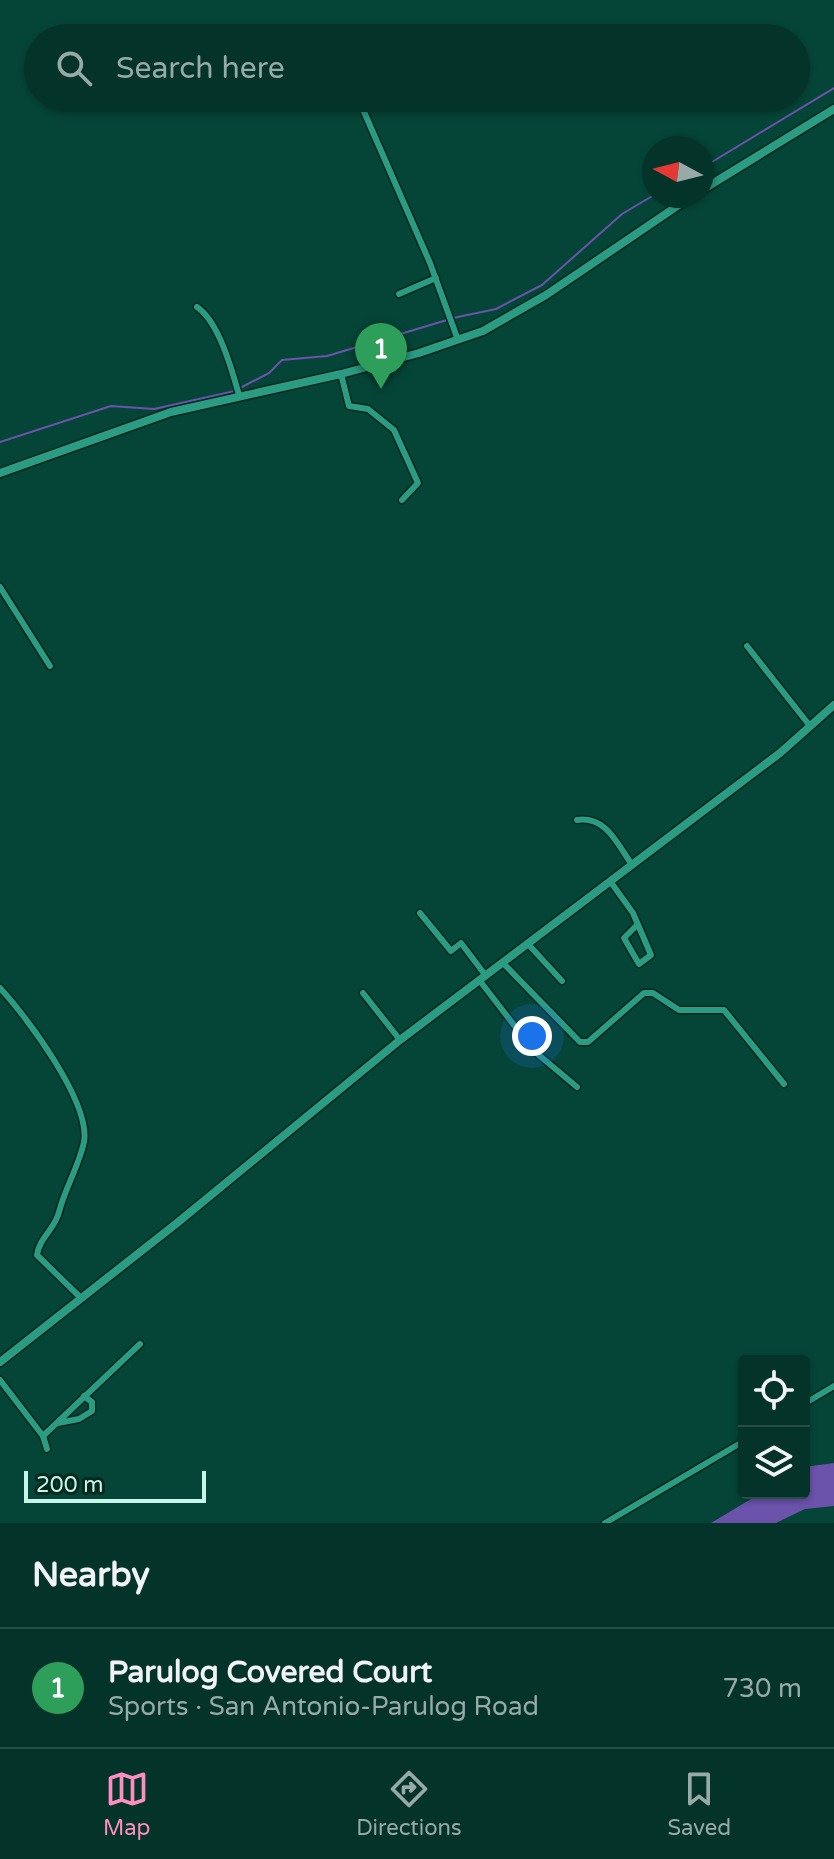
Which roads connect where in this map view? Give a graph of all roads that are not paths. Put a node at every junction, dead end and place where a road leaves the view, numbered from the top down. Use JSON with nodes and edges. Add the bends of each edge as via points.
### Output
{"nodes":[{"id":1,"x":834,"y":109,"type":"edge"},
{"id":2,"x":364,"y":112,"type":"edge"},
{"id":3,"x":714,"y":183,"type":"edge"},
{"id":4,"x":674,"y":208,"type":"edge"},
{"id":5,"x":436,"y":278,"type":"junction"},
{"id":6,"x":399,"y":294,"type":"dead end"},
{"id":7,"x":197,"y":307,"type":"dead end"},
{"id":8,"x":458,"y":340,"type":"junction"},
{"id":9,"x":341,"y":374,"type":"junction"},
{"id":10,"x":238,"y":392,"type":"junction"},
{"id":11,"x":0,"y":473,"type":"edge"},
{"id":12,"x":402,"y":500,"type":"dead end"},
{"id":13,"x":0,"y":587,"type":"edge"},
{"id":14,"x":747,"y":646,"type":"dead end"},
{"id":15,"x":50,"y":666,"type":"dead end"},
{"id":16,"x":834,"y":705,"type":"edge"},
{"id":17,"x":810,"y":726,"type":"junction"},
{"id":18,"x":577,"y":820,"type":"dead end"},
{"id":19,"x":632,"y":865,"type":"junction"},
{"id":20,"x":610,"y":881,"type":"junction"},
{"id":21,"x":420,"y":913,"type":"dead end"},
{"id":22,"x":637,"y":925,"type":"junction"},
{"id":23,"x":528,"y":944,"type":"junction"},
{"id":24,"x":503,"y":963,"type":"junction"},
{"id":25,"x":483,"y":979,"type":"junction"},
{"id":26,"x":562,"y":981,"type":"dead end"},
{"id":27,"x":0,"y":988,"type":"edge"},
{"id":28,"x":363,"y":993,"type":"dead end"},
{"id":29,"x":400,"y":1040,"type":"junction"},
{"id":30,"x":784,"y":1084,"type":"dead end"},
{"id":31,"x":577,"y":1087,"type":"dead end"},
{"id":32,"x":80,"y":1297,"type":"junction"},
{"id":33,"x":140,"y":1344,"type":"dead end"},
{"id":34,"x":0,"y":1362,"type":"edge"},
{"id":35,"x":0,"y":1380,"type":"edge"},
{"id":36,"x":834,"y":1386,"type":"edge"},
{"id":37,"x":84,"y":1396,"type":"junction"},
{"id":38,"x":810,"y":1400,"type":"edge"},
{"id":39,"x":56,"y":1423,"type":"junction"},
{"id":40,"x":43,"y":1436,"type":"junction"},
{"id":41,"x":738,"y":1445,"type":"edge"},
{"id":42,"x":47,"y":1449,"type":"dead end"},
{"id":43,"x":605,"y":1523,"type":"edge"}],
"edges":[{"from":1,"to":3,"type":"street"},
{"from":2,"to":5,"type":"street"},
{"from":4,"to":8,"type":"street","via":[[546,295]]},
{"from":5,"to":6,"type":"street"},
{"from":5,"to":8,"type":"street"},
{"from":7,"to":10,"type":"street","via":[[228,354]]},
{"from":8,"to":9,"type":"street"},
{"from":9,"to":10,"type":"street"},
{"from":9,"to":12,"type":"street","via":[[351,408],[368,409],[401,439],[418,483]]},
{"from":10,"to":11,"type":"street"},
{"from":13,"to":15,"type":"street"},
{"from":14,"to":17,"type":"street"},
{"from":16,"to":17,"type":"street"},
{"from":17,"to":19,"type":"street"},
{"from":18,"to":19,"type":"street","via":[[601,822]]},
{"from":19,"to":20,"type":"street"},
{"from":20,"to":22,"type":"street"},
{"from":20,"to":23,"type":"street"},
{"from":21,"to":25,"type":"street","via":[[451,951],[461,943]]},
{"from":22,"to":22,"type":"street","via":[[624,938],[639,964],[651,955]]},
{"from":23,"to":24,"type":"street"},
{"from":23,"to":26,"type":"street"},
{"from":24,"to":25,"type":"street"},
{"from":24,"to":30,"type":"street","via":[[580,1042],[588,1042],[644,993],[679,1010],[724,1010]]},
{"from":25,"to":29,"type":"street"},
{"from":25,"to":31,"type":"street","via":[[534,1051]]},
{"from":27,"to":32,"type":"street","via":[[79,1101],[85,1123],[84,1144],[56,1223],[37,1255]]},
{"from":28,"to":29,"type":"street"},
{"from":29,"to":32,"type":"street"},
{"from":32,"to":34,"type":"street"},
{"from":33,"to":37,"type":"street"},
{"from":35,"to":40,"type":"street"},
{"from":36,"to":38,"type":"street"},
{"from":37,"to":39,"type":"street"},
{"from":37,"to":39,"type":"street","via":[[92,1402],[92,1411]]},
{"from":39,"to":40,"type":"street"},
{"from":40,"to":42,"type":"street"},
{"from":41,"to":43,"type":"street"}]}
